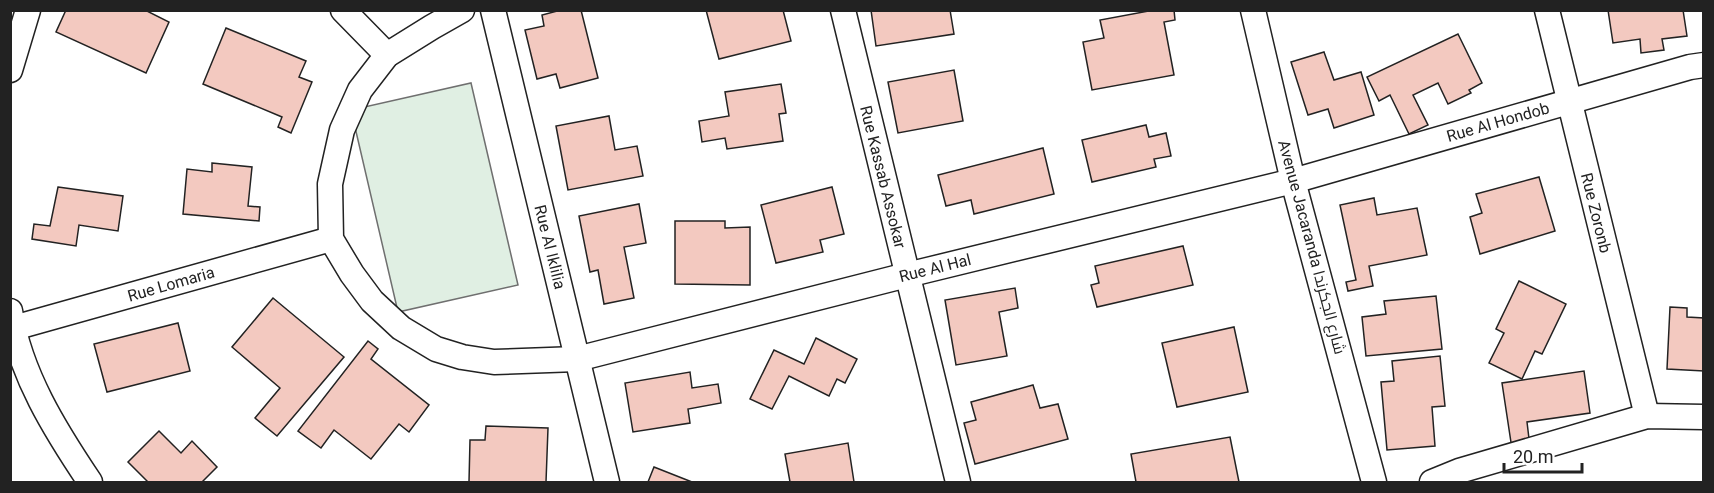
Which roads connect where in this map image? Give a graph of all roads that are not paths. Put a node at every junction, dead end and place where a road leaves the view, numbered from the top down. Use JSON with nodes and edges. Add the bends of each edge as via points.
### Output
{"nodes":[{"id":1,"x":28,"y":10,"type":"edge"},
{"id":2,"x":343,"y":10,"type":"edge"},
{"id":3,"x":462,"y":10,"type":"edge"},
{"id":4,"x":493,"y":10,"type":"edge"},
{"id":5,"x":843,"y":10,"type":"edge"},
{"id":6,"x":1253,"y":10,"type":"edge"},
{"id":7,"x":1547,"y":10,"type":"edge"},
{"id":8,"x":387,"y":55,"type":"junction"},
{"id":9,"x":1704,"y":65,"type":"edge"},
{"id":10,"x":10,"y":70,"type":"edge"},
{"id":11,"x":1568,"y":102,"type":"junction"},
{"id":12,"x":1293,"y":181,"type":"junction"},
{"id":13,"x":331,"y":239,"type":"junction"},
{"id":14,"x":907,"y":274,"type":"junction"},
{"id":15,"x":11,"y":323,"type":"edge"},
{"id":16,"x":577,"y":359,"type":"junction"},
{"id":17,"x":1647,"y":416,"type":"junction"},
{"id":18,"x":1704,"y":417,"type":"edge"},
{"id":19,"x":90,"y":483,"type":"edge"},
{"id":20,"x":607,"y":483,"type":"edge"},
{"id":21,"x":958,"y":483,"type":"edge"},
{"id":22,"x":1374,"y":483,"type":"edge"},
{"id":23,"x":1432,"y":483,"type":"edge"}],
"edges":[{"from":1,"to":10,"type":"street"},
{"from":2,"to":8,"type":"street"},
{"from":3,"to":8,"type":"street"},
{"from":4,"to":16,"type":"street","name":"Rue Al Iklilia"},
{"from":5,"to":14,"type":"street","name":"Rue Kassab Assokar"},
{"from":6,"to":12,"type":"street","name":"Avenue Jacaranda شارع الجكرندا"},
{"from":7,"to":11,"type":"street","name":"Rue Zoronb"},
{"from":8,"to":13,"type":"street","via":[[360,90],[342,130],[330,184]]},
{"from":9,"to":11,"type":"street","name":"Rue Al Hondob"},
{"from":11,"to":12,"type":"street","name":"Rue Al Hondob"},
{"from":11,"to":17,"type":"street","name":"Rue Zoronb"},
{"from":12,"to":14,"type":"street","name":"Rue Al Hal"},
{"from":12,"to":22,"type":"street","name":"Avenue Jacaranda شارع الجكرندا"},
{"from":13,"to":15,"type":"street","name":"Rue Lomaria"},
{"from":13,"to":16,"type":"street","via":[[372,301],[401,328],[436,349],[494,362]]},
{"from":14,"to":16,"type":"street","name":"Rue Al Hal"},
{"from":14,"to":21,"type":"street","name":"Rue Kassab Assokar"},
{"from":15,"to":19,"type":"street","via":[[33,385]]},
{"from":16,"to":20,"type":"street","name":"Rue Al Iklilia"},
{"from":17,"to":18,"type":"street"},
{"from":17,"to":23,"type":"street","via":[[1460,471]]}]}
